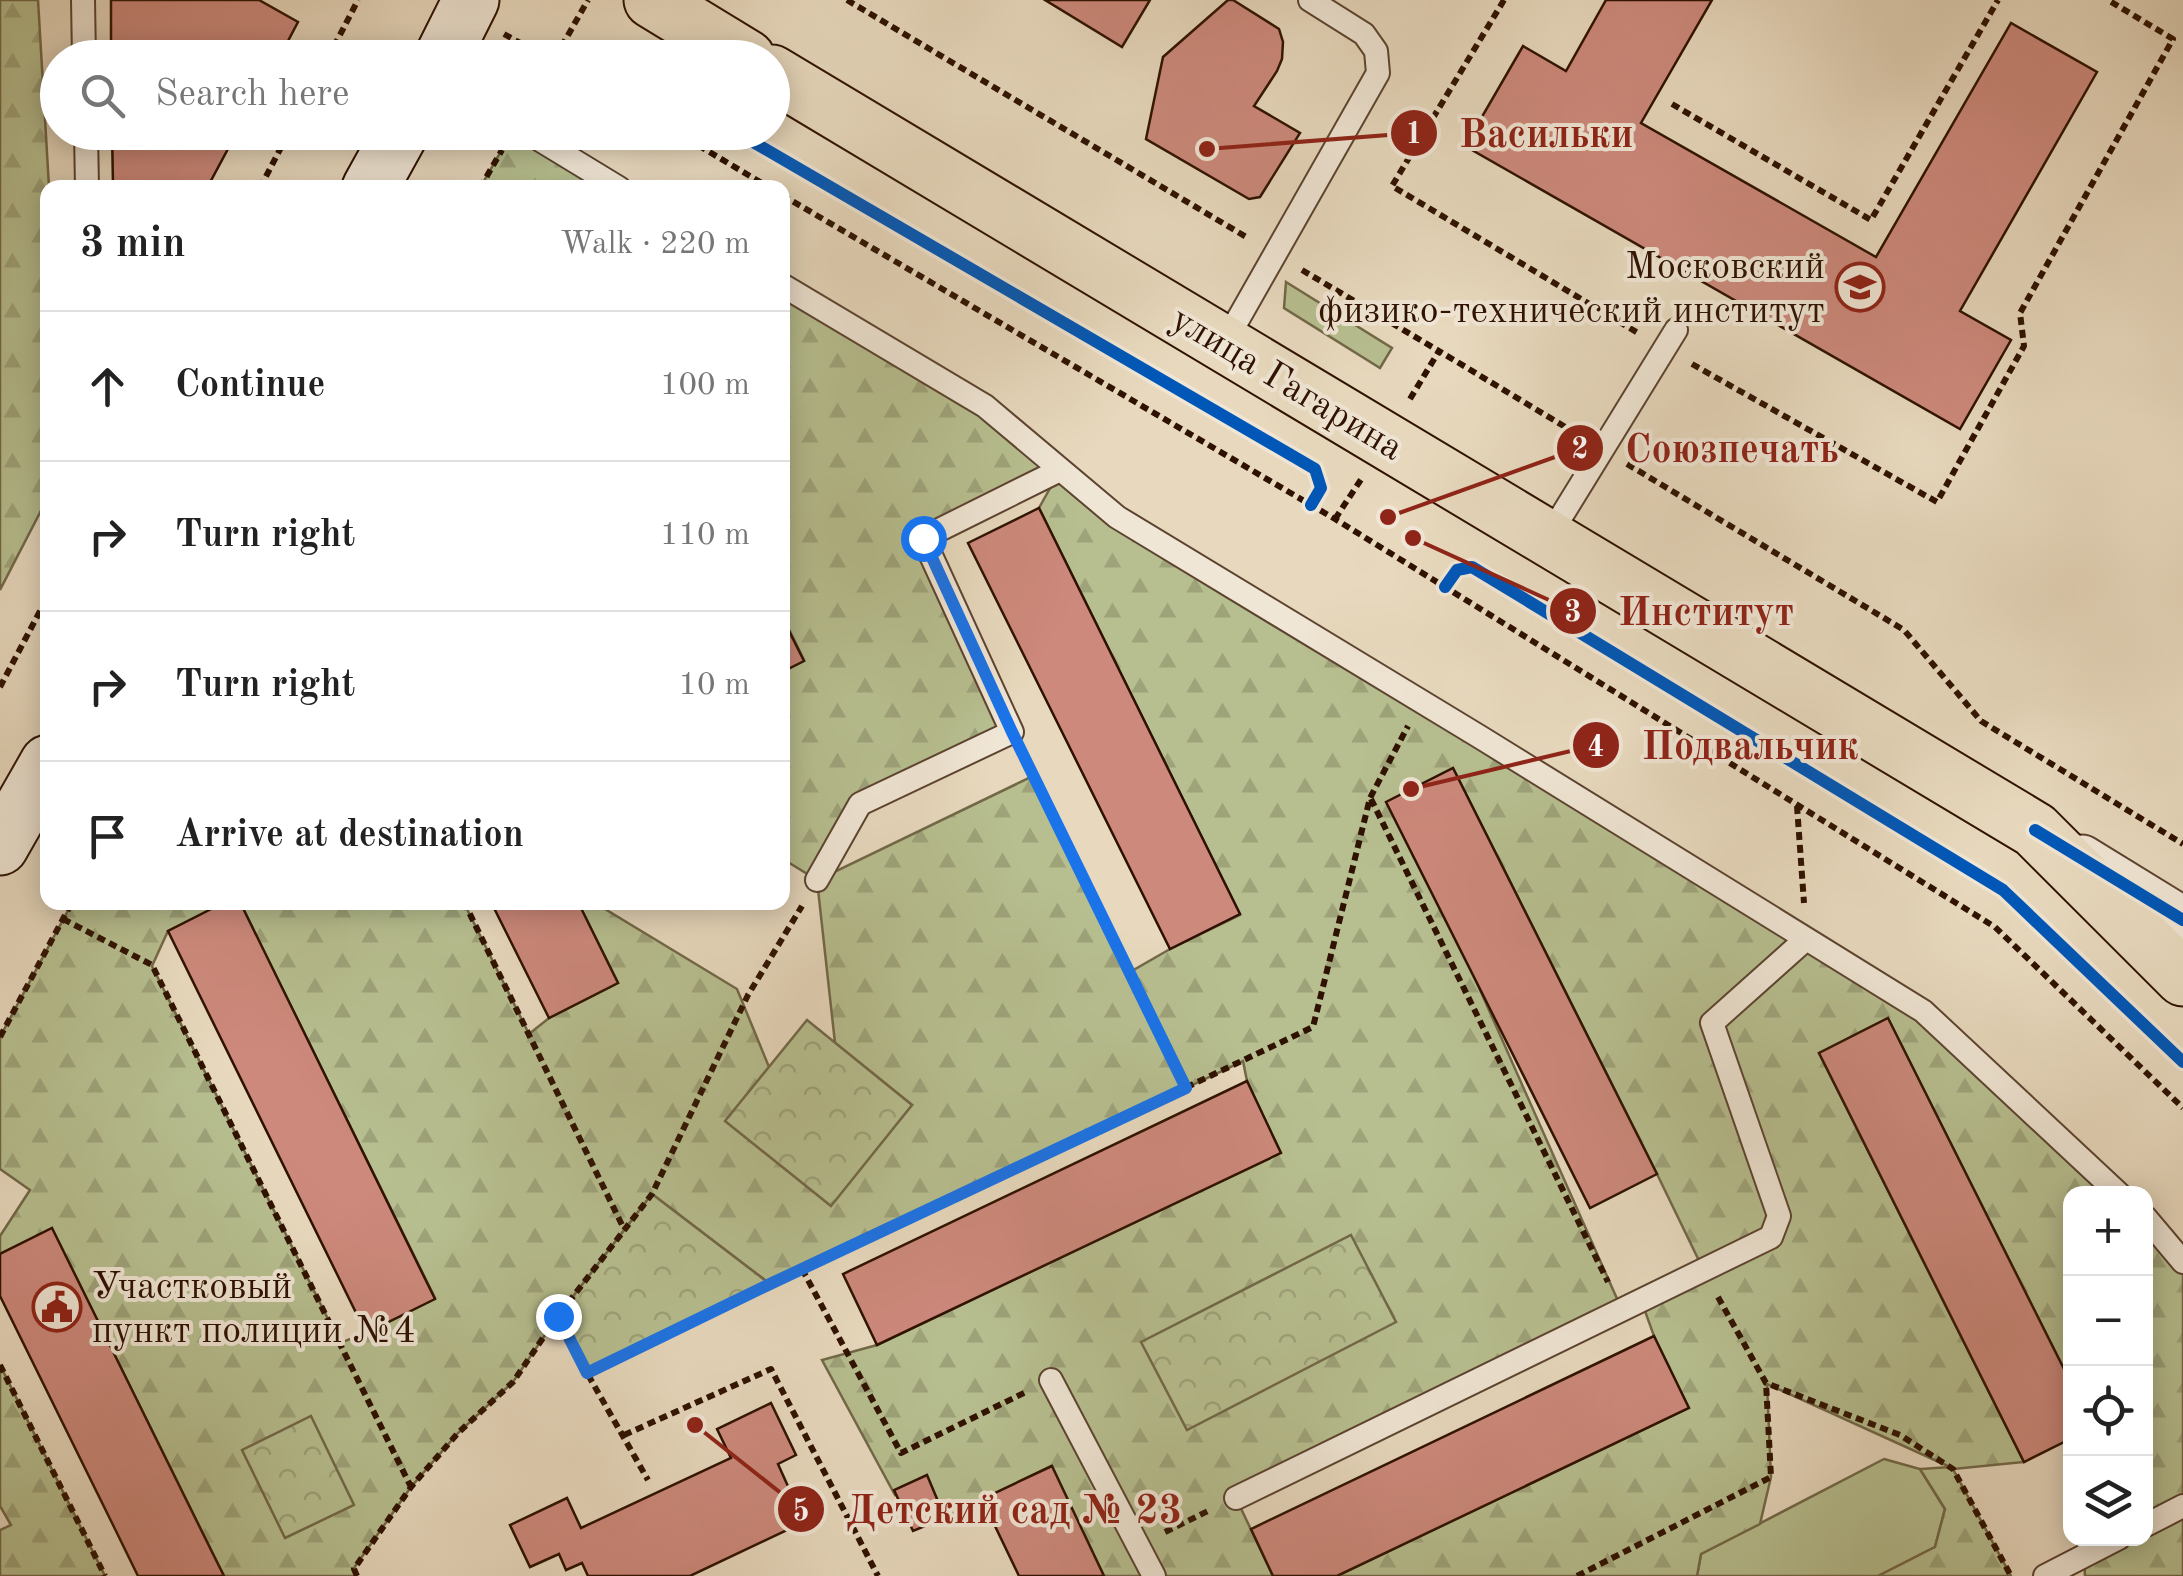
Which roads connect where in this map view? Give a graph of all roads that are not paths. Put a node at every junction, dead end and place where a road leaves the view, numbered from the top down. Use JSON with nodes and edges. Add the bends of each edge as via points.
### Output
{"nodes":[{"id":1,"x":83,"y":0,"type":"edge"},
{"id":2,"x":471,"y":0,"type":"edge"},
{"id":3,"x":652,"y":0,"type":"edge"},
{"id":4,"x":1310,"y":0,"type":"edge"},
{"id":5,"x":84,"y":40,"type":"edge"},
{"id":6,"x":451,"y":40,"type":"edge"},
{"id":7,"x":718,"y":40,"type":"edge"},
{"id":8,"x":790,"y":84,"type":"edge"},
{"id":9,"x":86,"y":150,"type":"edge"},
{"id":10,"x":391,"y":150,"type":"edge"},
{"id":11,"x":557,"y":150,"type":"edge"},
{"id":12,"x":87,"y":180,"type":"edge"},
{"id":13,"x":374,"y":180,"type":"edge"},
{"id":14,"x":606,"y":180,"type":"edge"},
{"id":15,"x":790,"y":290,"type":"edge"},
{"id":16,"x":1670,"y":339,"type":"road end"},
{"id":17,"x":1224,"y":344,"type":"junction"},
{"id":18,"x":1060,"y":470,"type":"junction"},
{"id":19,"x":1548,"y":538,"type":"junction"},
{"id":20,"x":40,"y":776,"type":"edge"},
{"id":21,"x":2035,"y":830,"type":"junction"},
{"id":22,"x":0,"y":847,"type":"edge"},
{"id":23,"x":817,"y":880,"type":"road end"},
{"id":24,"x":2183,"y":920,"type":"edge"},
{"id":25,"x":1806,"y":939,"type":"junction"},
{"id":26,"x":2183,"y":978,"type":"edge"},
{"id":27,"x":2110,"y":1186,"type":"edge"},
{"id":28,"x":2153,"y":1226,"type":"edge"},
{"id":29,"x":2183,"y":1262,"type":"edge"},
{"id":30,"x":1051,"y":1380,"type":"road end"},
{"id":31,"x":1236,"y":1498,"type":"road end"},
{"id":32,"x":2183,"y":1506,"type":"edge"},
{"id":33,"x":2153,"y":1521,"type":"edge"},
{"id":34,"x":2103,"y":1546,"type":"edge"},
{"id":35,"x":1154,"y":1576,"type":"edge"},
{"id":36,"x":2045,"y":1576,"type":"edge"}],
"edges":[{"from":1,"to":5,"type":"lane"},
{"from":2,"to":6,"type":"main road"},
{"from":3,"to":7,"type":"main road"},
{"from":4,"to":17,"type":"lane","via":[[1364,34],[1376,51],[1378,73]]},
{"from":8,"to":17,"type":"main road","name":"улица Гагарина"},
{"from":9,"to":12,"type":"lane"},
{"from":10,"to":13,"type":"main road"},
{"from":11,"to":14,"type":"lane"},
{"from":15,"to":18,"type":"lane","via":[[985,406]]},
{"from":16,"to":19,"type":"lane"},
{"from":17,"to":19,"type":"main road","name":"улица Гагарина"},
{"from":18,"to":23,"type":"lane","via":[[923,538],[1012,732],[860,804]]},
{"from":18,"to":25,"type":"lane","via":[[1118,517]]},
{"from":19,"to":21,"type":"main road","name":"улица Гагарина"},
{"from":20,"to":22,"type":"main road"},
{"from":21,"to":24,"type":"street"},
{"from":21,"to":26,"type":"main road","name":"улица Гагарина"},
{"from":25,"to":27,"type":"lane","via":[[1922,1011]]},
{"from":25,"to":31,"type":"lane","via":[[1712,1022],[1779,1216],[1772,1237]]},
{"from":28,"to":29,"type":"lane"},
{"from":30,"to":35,"type":"lane"},
{"from":32,"to":33,"type":"lane"},
{"from":34,"to":36,"type":"lane"}]}
